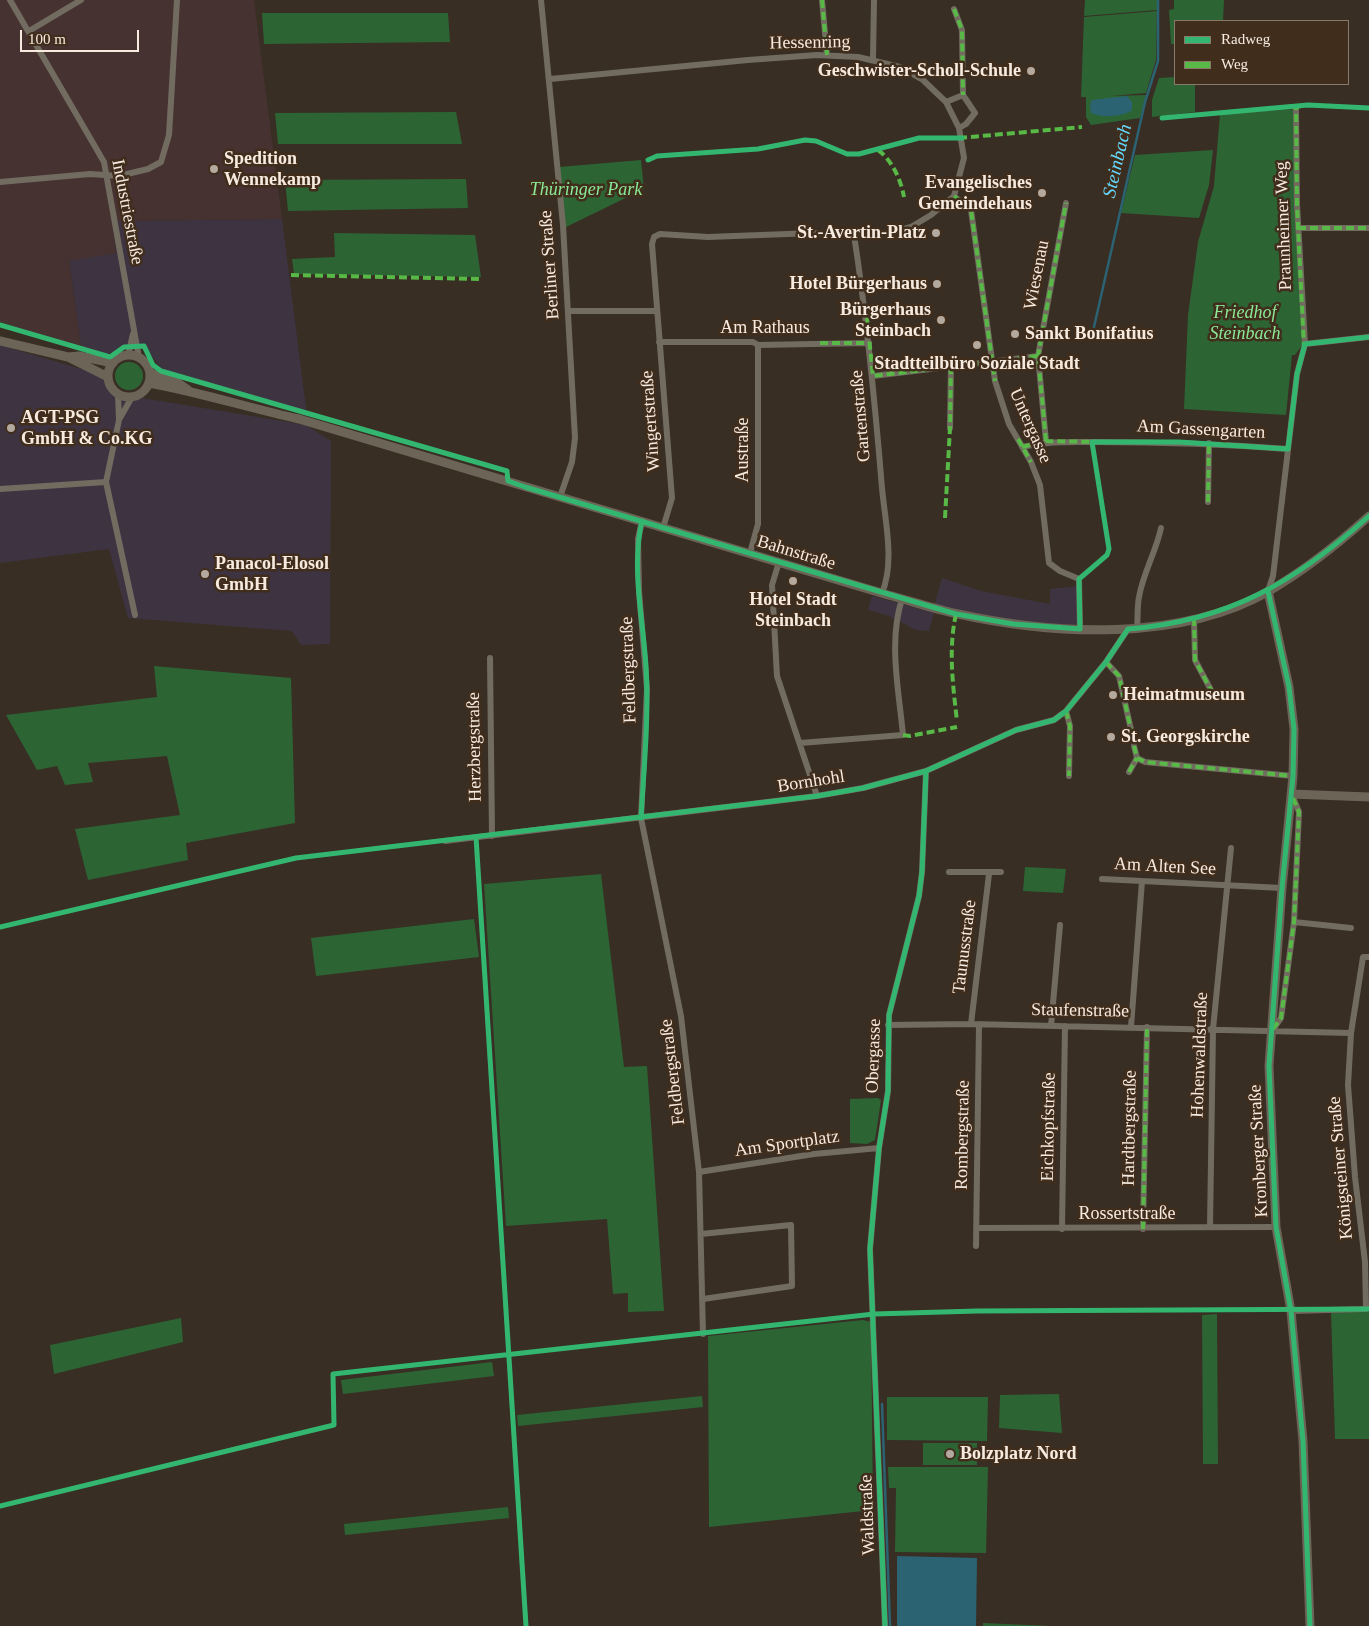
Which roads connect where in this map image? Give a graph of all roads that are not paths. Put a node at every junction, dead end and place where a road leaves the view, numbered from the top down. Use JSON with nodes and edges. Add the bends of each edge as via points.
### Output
{"nodes":[{"id":1,"x":10,"y":0,"type":"edge"},
{"id":2,"x":81,"y":0,"type":"edge"},
{"id":3,"x":177,"y":0,"type":"edge"},
{"id":4,"x":541,"y":0,"type":"edge"},
{"id":5,"x":822,"y":0,"type":"edge"},
{"id":6,"x":874,"y":0,"type":"edge"},
{"id":7,"x":954,"y":9,"type":"dead end"},
{"id":8,"x":29,"y":31,"type":"junction"},
{"id":9,"x":827,"y":55,"type":"junction"},
{"id":10,"x":872,"y":59,"type":"junction"},
{"id":11,"x":550,"y":79,"type":"junction"},
{"id":12,"x":963,"y":95,"type":"junction"},
{"id":13,"x":946,"y":102,"type":"junction"},
{"id":14,"x":1296,"y":107,"type":"dead end"},
{"id":15,"x":959,"y":128,"type":"junction"},
{"id":16,"x":108,"y":176,"type":"junction"},
{"id":17,"x":0,"y":182,"type":"edge"},
{"id":18,"x":954,"y":196,"type":"junction"},
{"id":19,"x":1066,"y":203,"type":"dead end"},
{"id":20,"x":1298,"y":228,"type":"junction"},
{"id":21,"x":1369,"y":228,"type":"edge"},
{"id":22,"x":854,"y":235,"type":"junction"},
{"id":23,"x":569,"y":311,"type":"junction"},
{"id":24,"x":656,"y":311,"type":"junction"},
{"id":25,"x":133,"y":334,"type":"junction"},
{"id":26,"x":1369,"y":337,"type":"edge"},
{"id":27,"x":0,"y":341,"type":"edge"},
{"id":28,"x":660,"y":342,"type":"junction"},
{"id":29,"x":869,"y":343,"type":"junction"},
{"id":30,"x":1305,"y":344,"type":"junction"},
{"id":31,"x":758,"y":345,"type":"junction"},
{"id":32,"x":128,"y":356,"type":"junction"},
{"id":33,"x":1038,"y":356,"type":"junction"},
{"id":34,"x":68,"y":357,"type":"junction"},
{"id":35,"x":139,"y":358,"type":"junction"},
{"id":36,"x":990,"y":360,"type":"junction"},
{"id":37,"x":113,"y":364,"type":"junction"},
{"id":38,"x":951,"y":365,"type":"junction"},
{"id":39,"x":150,"y":373,"type":"junction"},
{"id":40,"x":873,"y":376,"type":"junction"},
{"id":41,"x":108,"y":377,"type":"junction"},
{"id":42,"x":149,"y":383,"type":"junction"},
{"id":43,"x":188,"y":390,"type":"junction"},
{"id":44,"x":118,"y":394,"type":"junction"},
{"id":45,"x":132,"y":397,"type":"junction"},
{"id":46,"x":119,"y":420,"type":"junction"},
{"id":47,"x":950,"y":428,"type":"dead end"},
{"id":48,"x":1046,"y":441,"type":"junction"},
{"id":49,"x":1209,"y":443,"type":"junction"},
{"id":50,"x":1022,"y":447,"type":"junction"},
{"id":51,"x":1288,"y":449,"type":"junction"},
{"id":52,"x":106,"y":482,"type":"junction"},
{"id":53,"x":0,"y":489,"type":"edge"},
{"id":54,"x":560,"y":497,"type":"junction"},
{"id":55,"x":1208,"y":502,"type":"dead end"},
{"id":56,"x":1369,"y":516,"type":"edge"},
{"id":57,"x":642,"y":521,"type":"junction"},
{"id":58,"x":663,"y":528,"type":"junction"},
{"id":59,"x":1161,"y":528,"type":"dead end"},
{"id":60,"x":750,"y":553,"type":"junction"},
{"id":61,"x":779,"y":562,"type":"junction"},
{"id":62,"x":1268,"y":591,"type":"junction"},
{"id":63,"x":882,"y":594,"type":"junction"},
{"id":64,"x":902,"y":599,"type":"junction"},
{"id":65,"x":136,"y":615,"type":"dead end"},
{"id":66,"x":1194,"y":618,"type":"junction"},
{"id":67,"x":1133,"y":629,"type":"junction"},
{"id":68,"x":1080,"y":630,"type":"junction"},
{"id":69,"x":490,"y":658,"type":"dead end"},
{"id":70,"x":1106,"y":662,"type":"junction"},
{"id":71,"x":1212,"y":692,"type":"dead end"},
{"id":72,"x":1066,"y":710,"type":"junction"},
{"id":73,"x":1132,"y":734,"type":"dead end"},
{"id":74,"x":800,"y":743,"type":"junction"},
{"id":75,"x":1134,"y":746,"type":"dead end"},
{"id":76,"x":1137,"y":758,"type":"junction"},
{"id":77,"x":926,"y":771,"type":"junction"},
{"id":78,"x":1129,"y":772,"type":"dead end"},
{"id":79,"x":1069,"y":776,"type":"dead end"},
{"id":80,"x":1293,"y":776,"type":"junction"},
{"id":81,"x":1291,"y":794,"type":"junction"},
{"id":82,"x":817,"y":796,"type":"junction"},
{"id":83,"x":1369,"y":797,"type":"edge"},
{"id":84,"x":642,"y":818,"type":"junction"},
{"id":85,"x":492,"y":836,"type":"junction"},
{"id":86,"x":445,"y":841,"type":"dead end"},
{"id":87,"x":1231,"y":848,"type":"dead end"},
{"id":88,"x":948,"y":872,"type":"dead end"},
{"id":89,"x":1001,"y":872,"type":"dead end"},
{"id":90,"x":989,"y":874,"type":"junction"},
{"id":91,"x":1102,"y":879,"type":"dead end"},
{"id":92,"x":1142,"y":881,"type":"junction"},
{"id":93,"x":1227,"y":885,"type":"junction"},
{"id":94,"x":1282,"y":888,"type":"junction"},
{"id":95,"x":1294,"y":922,"type":"junction"},
{"id":96,"x":1060,"y":925,"type":"dead end"},
{"id":97,"x":1351,"y":928,"type":"dead end"},
{"id":98,"x":1369,"y":957,"type":"edge"},
{"id":99,"x":971,"y":1024,"type":"junction"},
{"id":100,"x":979,"y":1024,"type":"junction"},
{"id":101,"x":888,"y":1025,"type":"junction"},
{"id":102,"x":1051,"y":1026,"type":"junction"},
{"id":103,"x":1065,"y":1026,"type":"junction"},
{"id":104,"x":1131,"y":1027,"type":"junction"},
{"id":105,"x":1147,"y":1028,"type":"junction"},
{"id":106,"x":1213,"y":1029,"type":"junction"},
{"id":107,"x":1272,"y":1031,"type":"junction"},
{"id":108,"x":1351,"y":1033,"type":"junction"},
{"id":109,"x":879,"y":1148,"type":"junction"},
{"id":110,"x":699,"y":1172,"type":"junction"},
{"id":111,"x":1276,"y":1226,"type":"junction"},
{"id":112,"x":977,"y":1228,"type":"junction"},
{"id":113,"x":1143,"y":1228,"type":"junction"},
{"id":114,"x":1210,"y":1228,"type":"junction"},
{"id":115,"x":1062,"y":1229,"type":"junction"},
{"id":116,"x":701,"y":1234,"type":"junction"},
{"id":117,"x":976,"y":1246,"type":"dead end"},
{"id":118,"x":703,"y":1299,"type":"junction"},
{"id":119,"x":1291,"y":1311,"type":"junction"},
{"id":120,"x":874,"y":1314,"type":"joint"},
{"id":121,"x":703,"y":1334,"type":"dead end"},
{"id":122,"x":885,"y":1626,"type":"edge"},
{"id":123,"x":1310,"y":1626,"type":"edge"}],
"edges":[{"from":1,"to":8,"type":"street","name":"Industriestraße"},
{"from":2,"to":8,"type":"street"},
{"from":3,"to":16,"type":"street","via":[[167,147],[161,162],[148,169]]},
{"from":4,"to":11,"type":"street","name":"Berliner Straße"},
{"from":5,"to":9,"type":"street"},
{"from":6,"to":10,"type":"street"},
{"from":7,"to":12,"type":"street","via":[[962,30]]},
{"from":8,"to":16,"type":"street","name":"Industriestraße","via":[[100,155]]},
{"from":9,"to":10,"type":"street","name":"Hessenring"},
{"from":9,"to":11,"type":"street","name":"Hessenring"},
{"from":10,"to":13,"type":"street","name":"Hessenring","via":[[912,72]]},
{"from":11,"to":23,"type":"street","name":"Berliner Straße"},
{"from":12,"to":13,"type":"street"},
{"from":12,"to":15,"type":"street","via":[[975,113]]},
{"from":13,"to":15,"type":"street","name":"Hessenring"},
{"from":14,"to":20,"type":"street","name":"Praunheimer Weg"},
{"from":15,"to":18,"type":"street","name":"Hessenring","via":[[964,158]]},
{"from":16,"to":17,"type":"street","via":[[90,174]]},
{"from":16,"to":25,"type":"street","name":"Industriestraße"},
{"from":18,"to":22,"type":"street","via":[[911,227],[888,233]]},
{"from":18,"to":36,"type":"street","name":"Untergasse","via":[[971,210]]},
{"from":19,"to":33,"type":"street","name":"Wiesenau"},
{"from":20,"to":21,"type":"street"},
{"from":20,"to":30,"type":"street","name":"Praunheimer Weg"},
{"from":22,"to":24,"type":"street","name":"Wingertstraße","via":[[660,234],[654,237],[652,244]]},
{"from":22,"to":29,"type":"street","name":"Gartenstraße"},
{"from":23,"to":24,"type":"street"},
{"from":23,"to":54,"type":"street","name":"Berliner Straße","via":[[575,438],[572,462]]},
{"from":24,"to":28,"type":"street","name":"Wingertstraße"},
{"from":25,"to":32,"type":"street","name":"Industriestraße"},
{"from":25,"to":35,"type":"street","name":"Industriestraße"},
{"from":26,"to":30,"type":"street"},
{"from":27,"to":34,"type":"main road"},
{"from":28,"to":31,"type":"street","name":"Am Rathaus","via":[[752,342]]},
{"from":28,"to":58,"type":"street","name":"Wingertstraße","via":[[672,498]]},
{"from":29,"to":31,"type":"street","name":"Am Rathaus"},
{"from":29,"to":40,"type":"street","name":"Gartenstraße"},
{"from":30,"to":51,"type":"street","name":"Praunheimer Weg","via":[[1297,374]]},
{"from":31,"to":60,"type":"street","name":"Austraße","via":[[758,524]]},
{"from":32,"to":35,"type":"main road"},
{"from":32,"to":37,"type":"main road"},
{"from":33,"to":36,"type":"street"},
{"from":33,"to":48,"type":"street","name":"Wiesenau"},
{"from":34,"to":37,"type":"main road","via":[[79,356]]},
{"from":34,"to":41,"type":"main road"},
{"from":35,"to":39,"type":"main road"},
{"from":36,"to":38,"type":"street"},
{"from":36,"to":50,"type":"street","name":"Untergasse","via":[[999,398]]},
{"from":37,"to":41,"type":"main road"},
{"from":38,"to":40,"type":"street"},
{"from":38,"to":47,"type":"street"},
{"from":39,"to":42,"type":"main road"},
{"from":39,"to":43,"type":"main road","name":"Bahnstraße"},
{"from":40,"to":63,"type":"street","name":"Gartenstraße","via":[[888,572]]},
{"from":41,"to":44,"type":"main road"},
{"from":42,"to":43,"type":"main road","name":"Bahnstraße"},
{"from":42,"to":45,"type":"main road"},
{"from":43,"to":54,"type":"main road","name":"Bahnstraße"},
{"from":44,"to":45,"type":"main road"},
{"from":44,"to":46,"type":"street"},
{"from":45,"to":46,"type":"street"},
{"from":46,"to":52,"type":"street"},
{"from":48,"to":49,"type":"street","name":"Am Gassengarten"},
{"from":48,"to":50,"type":"street","name":"Am Gassengarten"},
{"from":49,"to":51,"type":"street","name":"Am Gassengarten"},
{"from":49,"to":55,"type":"street","name":"Am Gassengarten"},
{"from":50,"to":68,"type":"street","name":"Untergasse","via":[[1040,485],[1050,562],[1060,571],[1079,579]]},
{"from":51,"to":62,"type":"street","name":"Praunheimer Weg","via":[[1273,576]]},
{"from":52,"to":53,"type":"street"},
{"from":52,"to":65,"type":"street"},
{"from":54,"to":57,"type":"main road","name":"Bahnstraße"},
{"from":56,"to":62,"type":"main road","name":"Bahnstraße","via":[[1324,553]]},
{"from":57,"to":58,"type":"main road","name":"Bahnstraße"},
{"from":57,"to":84,"type":"street","name":"Feldbergstraße","via":[[638,539],[639,591],[647,690]]},
{"from":58,"to":60,"type":"main road","name":"Bahnstraße"},
{"from":59,"to":67,"type":"street","via":[[1139,596]]},
{"from":60,"to":61,"type":"main road","name":"Bahnstraße"},
{"from":61,"to":63,"type":"main road","name":"Bahnstraße"},
{"from":61,"to":74,"type":"street","via":[[772,585],[776,666]]},
{"from":62,"to":66,"type":"main road","name":"Bahnstraße"},
{"from":62,"to":80,"type":"main road","via":[[1289,687],[1294,729]]},
{"from":63,"to":64,"type":"main road","name":"Bahnstraße"},
{"from":64,"to":68,"type":"main road","name":"Bahnstraße","via":[[978,618]]},
{"from":64,"to":74,"type":"street","via":[[895,638],[903,734]]},
{"from":66,"to":67,"type":"main road","name":"Bahnstraße"},
{"from":66,"to":71,"type":"street","via":[[1195,660]]},
{"from":67,"to":68,"type":"main road","name":"Bahnstraße"},
{"from":67,"to":70,"type":"street","name":"Bornhohl"},
{"from":69,"to":85,"type":"street","name":"Herzbergstraße"},
{"from":70,"to":72,"type":"street","name":"Bornhohl"},
{"from":70,"to":73,"type":"street","via":[[1119,676]]},
{"from":72,"to":77,"type":"street","name":"Bornhohl","via":[[1054,720],[1016,730]]},
{"from":72,"to":79,"type":"street","via":[[1070,726]]},
{"from":74,"to":82,"type":"street"},
{"from":75,"to":76,"type":"street"},
{"from":76,"to":78,"type":"street"},
{"from":76,"to":80,"type":"street","via":[[1145,762]]},
{"from":77,"to":82,"type":"street","name":"Bornhohl"},
{"from":77,"to":101,"type":"street","name":"Obergasse","via":[[919,896]]},
{"from":80,"to":81,"type":"main road"},
{"from":81,"to":83,"type":"main road"},
{"from":81,"to":94,"type":"main road","name":"Kronberger Straße"},
{"from":81,"to":95,"type":"street","name":"Kronberger Straße","via":[[1299,812]]},
{"from":82,"to":84,"type":"street","name":"Bornhohl"},
{"from":84,"to":85,"type":"street","name":"Bornhohl"},
{"from":84,"to":110,"type":"street","name":"Feldbergstraße","via":[[680,1008]]},
{"from":85,"to":86,"type":"street","name":"Bornhohl"},
{"from":87,"to":93,"type":"street","name":"Am Alten See"},
{"from":88,"to":90,"type":"street","name":"Taunusstraße"},
{"from":89,"to":90,"type":"street","name":"Taunusstraße"},
{"from":90,"to":99,"type":"street","name":"Taunusstraße"},
{"from":91,"to":92,"type":"street","name":"Am Alten See"},
{"from":92,"to":93,"type":"street","name":"Am Alten See"},
{"from":92,"to":104,"type":"street"},
{"from":93,"to":94,"type":"street","name":"Am Alten See"},
{"from":93,"to":106,"type":"street","name":"Hohenwaldstraße"},
{"from":94,"to":107,"type":"main road","name":"Kronberger Straße"},
{"from":95,"to":97,"type":"street"},
{"from":95,"to":107,"type":"street","name":"Kronberger Straße","via":[[1281,1018]]},
{"from":96,"to":102,"type":"street"},
{"from":98,"to":108,"type":"street","name":"Königsteiner Straße","via":[[1363,957]]},
{"from":99,"to":100,"type":"street","name":"Staufenstraße"},
{"from":99,"to":101,"type":"street","name":"Staufenstraße"},
{"from":100,"to":102,"type":"street","name":"Staufenstraße"},
{"from":100,"to":112,"type":"street","name":"Rombergstraße"},
{"from":101,"to":109,"type":"street","name":"Obergasse","via":[[888,1090]]},
{"from":102,"to":103,"type":"street","name":"Staufenstraße"},
{"from":103,"to":104,"type":"street","name":"Staufenstraße"},
{"from":103,"to":115,"type":"street","name":"Eichkopfstraße"},
{"from":104,"to":105,"type":"street","name":"Staufenstraße"},
{"from":105,"to":106,"type":"street","name":"Staufenstraße"},
{"from":105,"to":113,"type":"street","name":"Hardtbergstraße"},
{"from":106,"to":107,"type":"street","name":"Staufenstraße"},
{"from":106,"to":114,"type":"street","name":"Hohenwaldstraße"},
{"from":107,"to":108,"type":"street"},
{"from":107,"to":111,"type":"main road","name":"Kronberger Straße","via":[[1269,1066]]},
{"from":108,"to":119,"type":"street","name":"Königsteiner Straße","via":[[1348,1085],[1365,1262],[1366,1309]]},
{"from":109,"to":110,"type":"street","name":"Am Sportplatz","via":[[814,1154]]},
{"from":109,"to":120,"type":"street","name":"Obergasse","via":[[870,1249]]},
{"from":110,"to":116,"type":"street","name":"Feldbergstraße"},
{"from":111,"to":114,"type":"street","name":"Rossertstraße"},
{"from":111,"to":119,"type":"main road","name":"Kronberger Straße"},
{"from":112,"to":115,"type":"street","name":"Rossertstraße"},
{"from":112,"to":117,"type":"street","name":"Rombergstraße"},
{"from":113,"to":114,"type":"street","name":"Rossertstraße"},
{"from":113,"to":115,"type":"street","name":"Rossertstraße"},
{"from":116,"to":118,"type":"street","name":"Feldbergstraße"},
{"from":116,"to":118,"type":"street","via":[[791,1226],[792,1286]]},
{"from":118,"to":121,"type":"street","name":"Feldbergstraße"},
{"from":119,"to":123,"type":"main road","name":"Kronberger Straße","via":[[1303,1441]]},
{"from":120,"to":122,"type":"street","name":"Waldstraße"}]}
